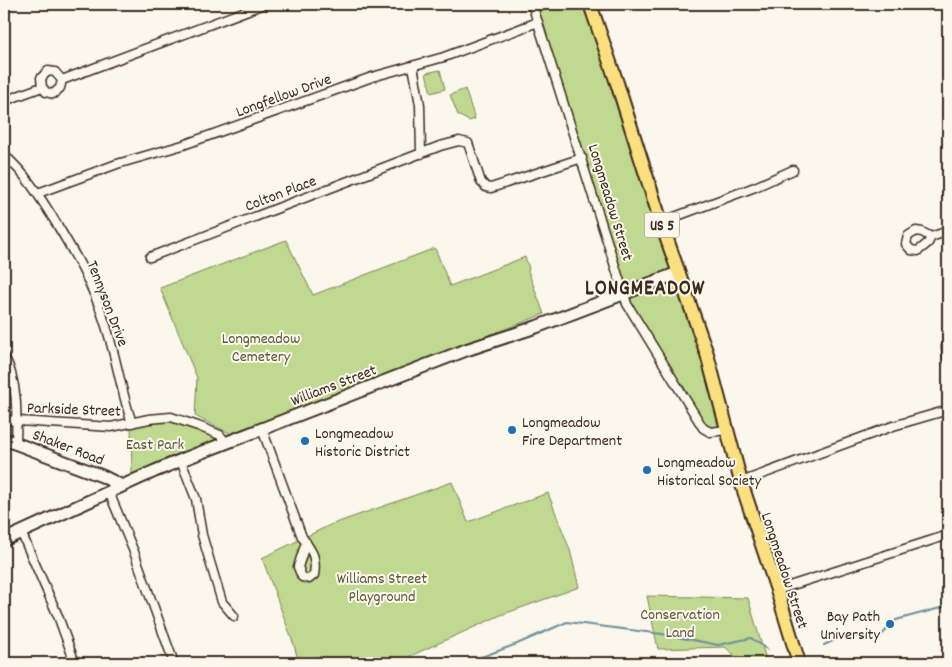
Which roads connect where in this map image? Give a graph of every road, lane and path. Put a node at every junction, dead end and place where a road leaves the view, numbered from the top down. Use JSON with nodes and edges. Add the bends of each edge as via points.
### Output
{"nodes":[{"id":1,"x":264,"y":4,"type":"edge"},
{"id":2,"x":532,"y":4,"type":"edge"},
{"id":3,"x":590,"y":4,"type":"edge"},
{"id":4,"x":538,"y":22,"type":"junction"},
{"id":5,"x":413,"y":66,"type":"junction"},
{"id":6,"x":62,"y":80,"type":"junction"},
{"id":7,"x":42,"y":87,"type":"junction"},
{"id":8,"x":4,"y":101,"type":"edge"},
{"id":9,"x":421,"y":154,"type":"junction"},
{"id":10,"x":4,"y":155,"type":"edge"},
{"id":11,"x":582,"y":158,"type":"junction"},
{"id":12,"x":793,"y":170,"type":"dead end"},
{"id":13,"x":38,"y":193,"type":"junction"},
{"id":14,"x":661,"y":222,"type":"junction"},
{"id":15,"x":948,"y":231,"type":"edge"},
{"id":16,"x":931,"y":237,"type":"dead end"},
{"id":17,"x":150,"y":257,"type":"dead end"},
{"id":18,"x":678,"y":272,"type":"junction"},
{"id":19,"x":624,"y":293,"type":"junction"},
{"id":20,"x":946,"y":347,"type":"dead end"},
{"id":21,"x":4,"y":356,"type":"edge"},
{"id":22,"x":948,"y":360,"type":"edge"},
{"id":23,"x":948,"y":410,"type":"edge"},
{"id":24,"x":4,"y":420,"type":"edge"},
{"id":25,"x":17,"y":420,"type":"junction"},
{"id":26,"x":132,"y":423,"type":"junction"},
{"id":27,"x":262,"y":429,"type":"junction"},
{"id":28,"x":727,"y":430,"type":"junction"},
{"id":29,"x":4,"y":439,"type":"edge"},
{"id":30,"x":16,"y":443,"type":"junction"},
{"id":31,"x":226,"y":443,"type":"junction"},
{"id":32,"x":181,"y":461,"type":"junction"},
{"id":33,"x":741,"y":482,"type":"junction"},
{"id":34,"x":122,"y":486,"type":"junction"},
{"id":35,"x":109,"y":492,"type":"junction"},
{"id":36,"x":21,"y":532,"type":"junction"},
{"id":37,"x":948,"y":535,"type":"edge"},
{"id":38,"x":4,"y":540,"type":"edge"},
{"id":39,"x":306,"y":542,"type":"dead end"},
{"id":40,"x":777,"y":590,"type":"junction"},
{"id":41,"x":234,"y":616,"type":"dead end"},
{"id":42,"x":75,"y":663,"type":"edge"},
{"id":43,"x":174,"y":663,"type":"edge"},
{"id":44,"x":798,"y":663,"type":"edge"}],
"edges":[{"from":1,"to":6,"type":"street"},
{"from":2,"to":4,"type":"street","name":"Longmeadow Street"},
{"from":3,"to":14,"type":"main road","name":"Longmeadow Street","number":"US 5"},
{"from":4,"to":5,"type":"street","name":"Longfellow Drive"},
{"from":4,"to":11,"type":"street","name":"Longmeadow Street"},
{"from":5,"to":9,"type":"street","via":[[420,105]]},
{"from":5,"to":13,"type":"street","name":"Longfellow Drive","via":[[372,77]]},
{"from":6,"to":7,"type":"street","via":[[60,88],[53,94]]},
{"from":6,"to":7,"type":"street","via":[[55,72],[48,72],[41,78]]},
{"from":7,"to":8,"type":"street"},
{"from":9,"to":11,"type":"street","name":"Colton Place","via":[[466,141],[479,177],[488,188]]},
{"from":9,"to":17,"type":"street","name":"Colton Place"},
{"from":10,"to":13,"type":"street","name":"Tennyson Drive"},
{"from":11,"to":19,"type":"street","name":"Longmeadow Street"},
{"from":12,"to":14,"type":"street"},
{"from":13,"to":26,"type":"street","name":"Tennyson Drive","via":[[75,253],[96,298]]},
{"from":14,"to":18,"type":"main road","name":"Longmeadow Street","number":"US 5"},
{"from":15,"to":16,"type":"street"},
{"from":18,"to":19,"type":"main road","name":"Williams Street"},
{"from":18,"to":28,"type":"main road","name":"Longmeadow Street","number":"US 5","via":[[707,354]]},
{"from":19,"to":27,"type":"main road","name":"Williams Street"},
{"from":19,"to":28,"type":"street","name":"Longmeadow Street","via":[[633,316],[703,428],[710,432]]},
{"from":20,"to":22,"type":"street"},
{"from":21,"to":25,"type":"street","via":[[13,381]]},
{"from":23,"to":33,"type":"street","via":[[893,426]]},
{"from":24,"to":25,"type":"street","name":"Parkside Street"},
{"from":25,"to":26,"type":"street","name":"Parkside Street","via":[[106,426]]},
{"from":25,"to":30,"type":"street"},
{"from":26,"to":31,"type":"street","name":"Parkside Street","via":[[176,418],[220,435]]},
{"from":27,"to":31,"type":"main road","name":"Williams Street"},
{"from":27,"to":39,"type":"street"},
{"from":28,"to":33,"type":"main road","name":"Longmeadow Street","number":"US 5"},
{"from":29,"to":30,"type":"main road","name":"Shaker Road"},
{"from":30,"to":34,"type":"main road","name":"Shaker Road"},
{"from":31,"to":32,"type":"main road","name":"Williams Street"},
{"from":32,"to":34,"type":"main road","name":"Williams Street"},
{"from":32,"to":41,"type":"street","via":[[196,499],[202,534],[222,602]]},
{"from":33,"to":40,"type":"main road","name":"Longmeadow Street","number":"US 5"},
{"from":34,"to":35,"type":"main road","name":"Williams Street"},
{"from":35,"to":36,"type":"main road","name":"Williams Street"},
{"from":35,"to":43,"type":"street"},
{"from":36,"to":38,"type":"main road","name":"Williams Street"},
{"from":36,"to":42,"type":"street"},
{"from":37,"to":40,"type":"street"},
{"from":40,"to":44,"type":"main road","name":"Longmeadow Street","number":"US 5"}]}
